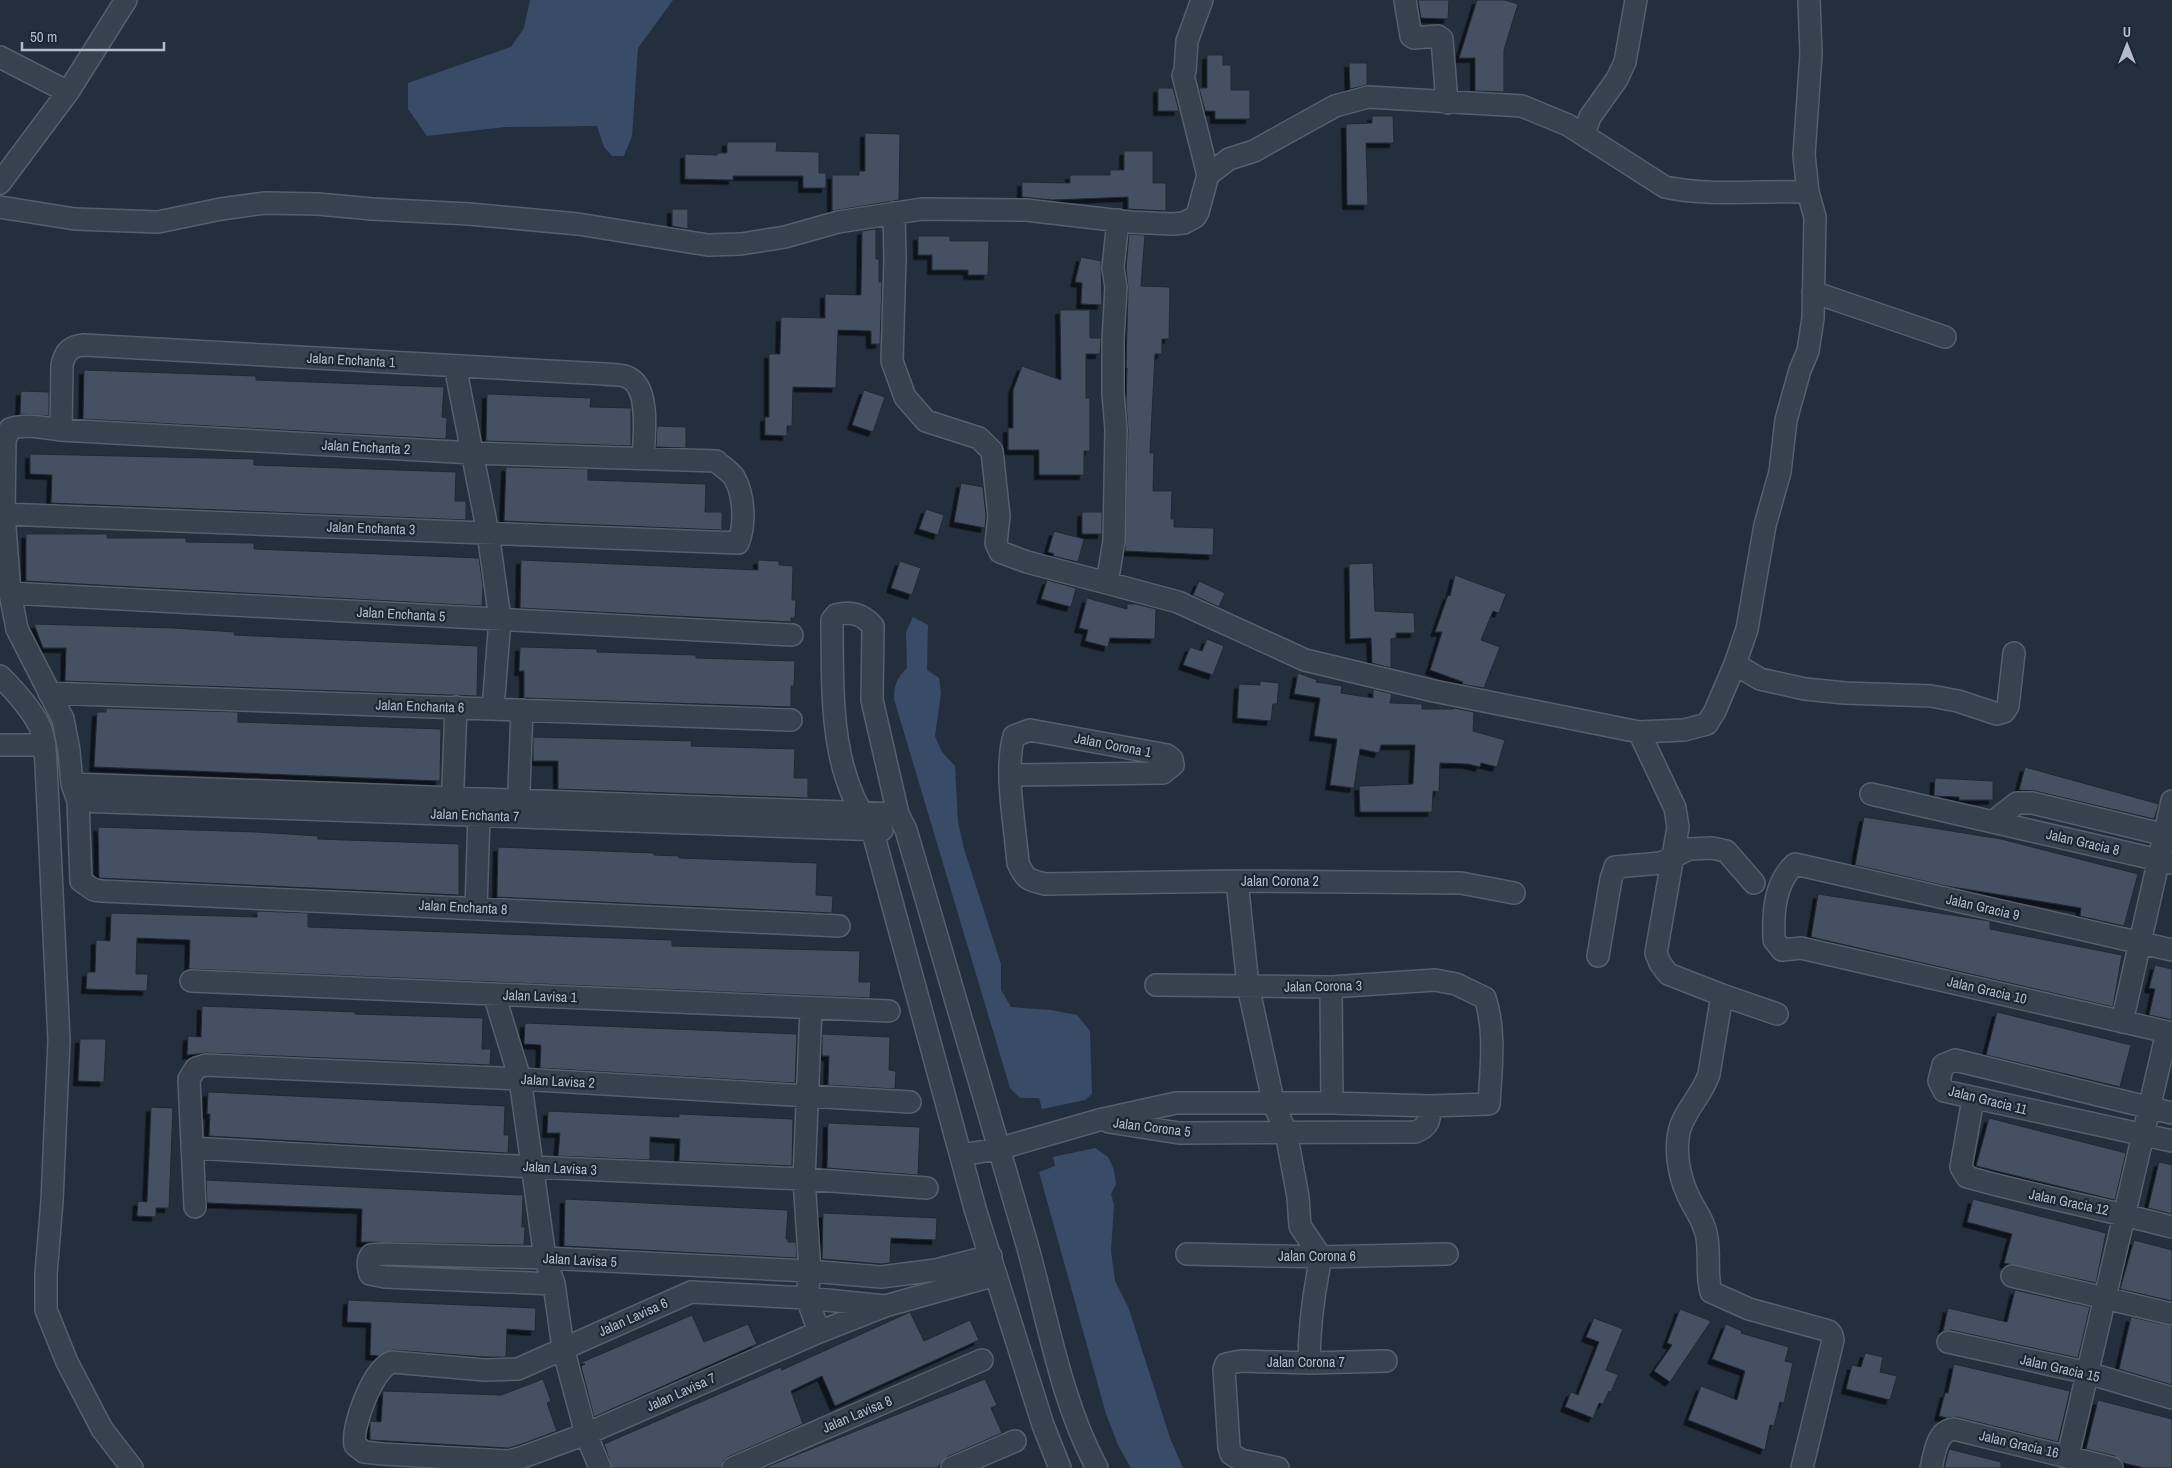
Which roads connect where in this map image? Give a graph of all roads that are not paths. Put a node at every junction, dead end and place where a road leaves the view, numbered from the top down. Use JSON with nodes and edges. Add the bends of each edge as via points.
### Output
{"nodes":[{"id":1,"x":126,"y":0,"type":"edge"},
{"id":2,"x":1202,"y":0,"type":"edge"},
{"id":3,"x":1405,"y":0,"type":"edge"},
{"id":4,"x":1636,"y":0,"type":"edge"},
{"id":5,"x":1809,"y":0,"type":"edge"},
{"id":6,"x":0,"y":57,"type":"edge"},
{"id":7,"x":68,"y":92,"type":"junction"},
{"id":8,"x":1447,"y":103,"type":"junction"},
{"id":9,"x":1584,"y":135,"type":"junction"},
{"id":10,"x":1208,"y":175,"type":"junction"},
{"id":11,"x":0,"y":183,"type":"edge"},
{"id":12,"x":1808,"y":192,"type":"junction"},
{"id":13,"x":0,"y":207,"type":"edge"},
{"id":14,"x":894,"y":213,"type":"junction"},
{"id":15,"x":1118,"y":220,"type":"junction"},
{"id":16,"x":1813,"y":292,"type":"junction"},
{"id":17,"x":1945,"y":337,"type":"dead end"},
{"id":18,"x":455,"y":366,"type":"junction"},
{"id":19,"x":61,"y":430,"type":"junction"},
{"id":20,"x":473,"y":453,"type":"junction"},
{"id":21,"x":643,"y":458,"type":"junction"},
{"id":22,"x":4,"y":514,"type":"junction"},
{"id":23,"x":488,"y":533,"type":"junction"},
{"id":24,"x":738,"y":543,"type":"joint"},
{"id":25,"x":1107,"y":583,"type":"junction"},
{"id":26,"x":10,"y":593,"type":"junction"},
{"id":27,"x":500,"y":619,"type":"junction"},
{"id":28,"x":792,"y":635,"type":"dead end"},
{"id":29,"x":2014,"y":653,"type":"dead end"},
{"id":30,"x":1735,"y":664,"type":"junction"},
{"id":31,"x":0,"y":676,"type":"edge"},
{"id":32,"x":49,"y":693,"type":"junction"},
{"id":33,"x":456,"y":707,"type":"junction"},
{"id":34,"x":492,"y":708,"type":"junction"},
{"id":35,"x":522,"y":710,"type":"junction"},
{"id":36,"x":791,"y":720,"type":"dead end"},
{"id":37,"x":1639,"y":732,"type":"junction"},
{"id":38,"x":0,"y":745,"type":"edge"},
{"id":39,"x":45,"y":745,"type":"junction"},
{"id":40,"x":1011,"y":774,"type":"junction"},
{"id":41,"x":75,"y":792,"type":"junction"},
{"id":42,"x":1870,"y":794,"type":"dead end"},
{"id":43,"x":2172,"y":801,"type":"edge"},
{"id":44,"x":452,"y":806,"type":"junction"},
{"id":45,"x":519,"y":808,"type":"junction"},
{"id":46,"x":479,"y":815,"type":"junction"},
{"id":47,"x":866,"y":821,"type":"junction"},
{"id":48,"x":902,"y":822,"type":"junction"},
{"id":49,"x":1994,"y":822,"type":"junction"},
{"id":50,"x":2166,"y":835,"type":"junction"},
{"id":51,"x":1673,"y":857,"type":"junction"},
{"id":52,"x":2166,"y":861,"type":"edge"},
{"id":53,"x":1795,"y":864,"type":"joint"},
{"id":54,"x":1237,"y":881,"type":"junction"},
{"id":55,"x":1754,"y":883,"type":"dead end"},
{"id":56,"x":1514,"y":893,"type":"dead end"},
{"id":57,"x":476,"y":908,"type":"junction"},
{"id":58,"x":839,"y":926,"type":"dead end"},
{"id":59,"x":2140,"y":944,"type":"junction"},
{"id":60,"x":2172,"y":950,"type":"edge"},
{"id":61,"x":1598,"y":956,"type":"dead end"},
{"id":62,"x":192,"y":981,"type":"dead end"},
{"id":63,"x":1156,"y":985,"type":"dead end"},
{"id":64,"x":1248,"y":986,"type":"junction"},
{"id":65,"x":1331,"y":987,"type":"junction"},
{"id":66,"x":494,"y":994,"type":"junction"},
{"id":67,"x":1722,"y":995,"type":"junction"},
{"id":68,"x":812,"y":1008,"type":"junction"},
{"id":69,"x":889,"y":1011,"type":"dead end"},
{"id":70,"x":1777,"y":1014,"type":"dead end"},
{"id":71,"x":2122,"y":1022,"type":"junction"},
{"id":72,"x":2170,"y":1033,"type":"edge"},
{"id":73,"x":520,"y":1079,"type":"junction"},
{"id":74,"x":808,"y":1095,"type":"junction"},
{"id":75,"x":1973,"y":1099,"type":"junction"},
{"id":76,"x":910,"y":1102,"type":"dead end"},
{"id":77,"x":1332,"y":1103,"type":"junction"},
{"id":78,"x":1274,"y":1104,"type":"junction"},
{"id":79,"x":1489,"y":1104,"type":"joint"},
{"id":80,"x":1430,"y":1106,"type":"junction"},
{"id":81,"x":2150,"y":1107,"type":"junction"},
{"id":82,"x":2172,"y":1113,"type":"edge"},
{"id":83,"x":1099,"y":1120,"type":"junction"},
{"id":84,"x":1286,"y":1132,"type":"junction"},
{"id":85,"x":2144,"y":1134,"type":"junction"},
{"id":86,"x":2172,"y":1141,"type":"edge"},
{"id":87,"x":192,"y":1148,"type":"junction"},
{"id":88,"x":998,"y":1149,"type":"junction"},
{"id":89,"x":960,"y":1156,"type":"junction"},
{"id":90,"x":533,"y":1167,"type":"junction"},
{"id":91,"x":804,"y":1179,"type":"junction"},
{"id":92,"x":927,"y":1188,"type":"dead end"},
{"id":93,"x":195,"y":1207,"type":"dead end"},
{"id":94,"x":2125,"y":1214,"type":"junction"},
{"id":95,"x":2172,"y":1227,"type":"edge"},
{"id":96,"x":1187,"y":1254,"type":"dead end"},
{"id":97,"x":1446,"y":1254,"type":"dead end"},
{"id":98,"x":1321,"y":1257,"type":"junction"},
{"id":99,"x":545,"y":1258,"type":"junction"},
{"id":100,"x":993,"y":1266,"type":"junction"},
{"id":101,"x":810,"y":1271,"type":"junction"},
{"id":102,"x":2012,"y":1276,"type":"dead end"},
{"id":103,"x":554,"y":1284,"type":"junction"},
{"id":104,"x":807,"y":1298,"type":"junction"},
{"id":105,"x":2106,"y":1298,"type":"junction"},
{"id":106,"x":885,"y":1306,"type":"junction"},
{"id":107,"x":2172,"y":1314,"type":"edge"},
{"id":108,"x":819,"y":1332,"type":"junction"},
{"id":109,"x":1948,"y":1342,"type":"dead end"},
{"id":110,"x":563,"y":1348,"type":"junction"},
{"id":111,"x":982,"y":1360,"type":"dead end"},
{"id":112,"x":1386,"y":1361,"type":"dead end"},
{"id":113,"x":1309,"y":1363,"type":"junction"},
{"id":114,"x":2088,"y":1373,"type":"junction"},
{"id":115,"x":2172,"y":1398,"type":"edge"},
{"id":116,"x":586,"y":1434,"type":"junction"},
{"id":117,"x":1015,"y":1441,"type":"dead end"},
{"id":118,"x":358,"y":1449,"type":"joint"},
{"id":119,"x":2068,"y":1456,"type":"junction"},
{"id":120,"x":132,"y":1468,"type":"edge"},
{"id":121,"x":600,"y":1468,"type":"edge"},
{"id":122,"x":733,"y":1468,"type":"edge"},
{"id":123,"x":952,"y":1468,"type":"edge"},
{"id":124,"x":1060,"y":1468,"type":"edge"},
{"id":125,"x":1097,"y":1468,"type":"edge"},
{"id":126,"x":1278,"y":1468,"type":"edge"},
{"id":127,"x":1802,"y":1468,"type":"edge"},
{"id":128,"x":1931,"y":1468,"type":"edge"},
{"id":129,"x":2112,"y":1468,"type":"edge"}],
"edges":[{"from":1,"to":7,"type":"street"},
{"from":2,"to":10,"type":"street","via":[[1187,41],[1183,75]]},
{"from":3,"to":8,"type":"street","via":[[1411,36],[1438,36],[1442,39]]},
{"from":4,"to":9,"type":"street","via":[[1624,62],[1617,79],[1590,117]]},
{"from":5,"to":12,"type":"street","via":[[1811,54],[1804,155]]},
{"from":6,"to":7,"type":"street"},
{"from":7,"to":11,"type":"street"},
{"from":8,"to":9,"type":"street","via":[[1522,106]]},
{"from":8,"to":10,"type":"street","via":[[1368,97],[1335,106],[1254,151],[1230,158]]},
{"from":9,"to":12,"type":"street","via":[[1665,188]]},
{"from":10,"to":15,"type":"street","via":[[1198,212],[1184,223]]},
{"from":12,"to":16,"type":"street","via":[[1815,217]]},
{"from":13,"to":14,"type":"street","via":[[75,219],[158,222],[265,204],[318,204],[578,224],[708,245],[785,237],[838,222]]},
{"from":14,"to":15,"type":"street","via":[[922,209],[1026,210]]},
{"from":14,"to":25,"type":"street","via":[[892,361],[906,397],[926,421],[979,438],[992,451],[999,510],[996,543],[1000,552]]},
{"from":15,"to":25,"type":"street","via":[[1113,268],[1116,287],[1113,340],[1116,429],[1114,541]]},
{"from":16,"to":17,"type":"street"},
{"from":16,"to":30,"type":"street","via":[[1808,350],[1786,420],[1780,472],[1765,525],[1747,629]]},
{"from":18,"to":19,"type":"street","name":"Jalan Enchanta 1","via":[[74,346],[64,355],[62,365]]},
{"from":18,"to":20,"type":"street"},
{"from":18,"to":21,"type":"street","name":"Jalan Enchanta 1","via":[[628,377],[641,391]]},
{"from":19,"to":20,"type":"street","name":"Jalan Enchanta 2"},
{"from":19,"to":22,"type":"street","name":"Jalan Enchanta 2","via":[[18,426],[10,430],[5,440]]},
{"from":20,"to":21,"type":"street","name":"Jalan Enchanta 2"},
{"from":20,"to":23,"type":"street"},
{"from":21,"to":24,"type":"street","name":"Jalan Enchanta 2","via":[[716,461],[733,476],[742,500],[742,530]]},
{"from":22,"to":23,"type":"street","name":"Jalan Enchanta 3"},
{"from":22,"to":26,"type":"street"},
{"from":23,"to":24,"type":"street","name":"Jalan Enchanta 3"},
{"from":23,"to":27,"type":"street"},
{"from":25,"to":37,"type":"street","via":[[1178,602],[1305,660],[1434,691]]},
{"from":26,"to":27,"type":"street","name":"Jalan Enchanta 5"},
{"from":26,"to":32,"type":"street","via":[[17,629]]},
{"from":27,"to":28,"type":"street","name":"Jalan Enchanta 5"},
{"from":27,"to":34,"type":"street"},
{"from":29,"to":30,"type":"street","via":[[2008,706],[1997,714],[1931,696],[1845,693],[1788,686],[1760,679]]},
{"from":30,"to":37,"type":"street","via":[[1707,724],[1684,730]]},
{"from":31,"to":39,"type":"street","via":[[39,726]]},
{"from":32,"to":33,"type":"street","name":"Jalan Enchanta 6"},
{"from":32,"to":41,"type":"street","via":[[63,719]]},
{"from":33,"to":34,"type":"street","name":"Jalan Enchanta 6"},
{"from":33,"to":44,"type":"street"},
{"from":34,"to":35,"type":"street","name":"Jalan Enchanta 6"},
{"from":35,"to":36,"type":"street","name":"Jalan Enchanta 6"},
{"from":35,"to":45,"type":"street"},
{"from":37,"to":51,"type":"street","via":[[1677,816]]},
{"from":38,"to":39,"type":"street"},
{"from":39,"to":120,"type":"street","via":[[59,1040],[46,1310],[67,1362],[102,1429]]},
{"from":40,"to":40,"type":"street","name":"Jalan Corona 1","via":[[1010,749],[1014,736],[1030,730],[1167,755],[1172,760],[1172,765],[1163,773]]},
{"from":40,"to":54,"type":"street","name":"Jalan Corona 2","via":[[1018,862],[1022,874],[1029,880],[1045,884]]},
{"from":41,"to":44,"type":"street","name":"Jalan Enchanta 7"},
{"from":41,"to":57,"type":"street","name":"Jalan Enchanta 8","via":[[81,881],[94,890]]},
{"from":42,"to":49,"type":"street","name":"Jalan Gracia 8"},
{"from":43,"to":50,"type":"street"},
{"from":44,"to":45,"type":"street","name":"Jalan Enchanta 7"},
{"from":44,"to":46,"type":"street","name":"Jalan Enchanta 7"},
{"from":45,"to":46,"type":"street","name":"Jalan Enchanta 7"},
{"from":45,"to":47,"type":"street","name":"Jalan Enchanta 7"},
{"from":46,"to":57,"type":"street"},
{"from":47,"to":48,"type":"street","name":"Jalan Enchanta 7"},
{"from":47,"to":48,"type":"street","via":[[839,756],[833,699],[832,620],[836,615],[848,612],[865,617],[873,626],[872,700]]},
{"from":47,"to":89,"type":"street"},
{"from":48,"to":88,"type":"street"},
{"from":49,"to":50,"type":"street","name":"Jalan Gracia 8","via":[[2017,804],[2032,803]]},
{"from":49,"to":52,"type":"street","name":"Jalan Gracia 8"},
{"from":50,"to":52,"type":"street"},
{"from":51,"to":55,"type":"street","via":[[1689,849],[1726,851]]},
{"from":51,"to":61,"type":"street","via":[[1661,864],[1615,867]]},
{"from":51,"to":67,"type":"street","via":[[1656,953],[1668,974]]},
{"from":52,"to":59,"type":"street"},
{"from":53,"to":59,"type":"street","name":"Jalan Gracia 9"},
{"from":53,"to":71,"type":"street","name":"Jalan Gracia 10","via":[[1779,885],[1774,940],[1782,950],[1801,948]]},
{"from":54,"to":56,"type":"street","name":"Jalan Corona 2","via":[[1461,883]]},
{"from":54,"to":64,"type":"street"},
{"from":57,"to":58,"type":"street","name":"Jalan Enchanta 8"},
{"from":59,"to":60,"type":"street","name":"Jalan Gracia 9"},
{"from":59,"to":71,"type":"street"},
{"from":62,"to":66,"type":"street","name":"Jalan Lavisa 1"},
{"from":63,"to":64,"type":"street","name":"Jalan Corona 3"},
{"from":64,"to":65,"type":"street","name":"Jalan Corona 3"},
{"from":64,"to":78,"type":"street"},
{"from":65,"to":77,"type":"street"},
{"from":65,"to":79,"type":"street","name":"Jalan Corona 3","via":[[1435,980],[1456,984],[1485,998],[1490,1016],[1492,1049]]},
{"from":66,"to":68,"type":"street","name":"Jalan Lavisa 1"},
{"from":66,"to":73,"type":"street"},
{"from":67,"to":70,"type":"street"},
{"from":67,"to":127,"type":"street","via":[[1709,1074],[1679,1132],[1678,1156],[1687,1194],[1698,1210],[1708,1239],[1711,1292],[1749,1310],[1832,1335]]},
{"from":68,"to":69,"type":"street","name":"Jalan Lavisa 1"},
{"from":68,"to":74,"type":"street"},
{"from":71,"to":72,"type":"street","name":"Jalan Gracia 10"},
{"from":72,"to":81,"type":"street"},
{"from":73,"to":74,"type":"street","name":"Jalan Lavisa 2"},
{"from":73,"to":87,"type":"street","name":"Jalan Lavisa 2","via":[[206,1065],[196,1068],[189,1079]]},
{"from":73,"to":90,"type":"street"},
{"from":74,"to":76,"type":"street","name":"Jalan Lavisa 2"},
{"from":74,"to":91,"type":"street"},
{"from":75,"to":81,"type":"street","name":"Jalan Gracia 11","via":[[1944,1091],[1939,1081],[1944,1065],[1955,1060]]},
{"from":75,"to":85,"type":"street","name":"Jalan Gracia 11"},
{"from":75,"to":94,"type":"street","name":"Jalan Gracia 12","via":[[1961,1167],[1967,1177]]},
{"from":77,"to":78,"type":"street","name":"Jalan Corona 5"},
{"from":77,"to":80,"type":"street","name":"Jalan Corona 5"},
{"from":78,"to":83,"type":"street","name":"Jalan Corona 5","via":[[1176,1103]]},
{"from":78,"to":84,"type":"street"},
{"from":79,"to":80,"type":"street","name":"Jalan Corona 5"},
{"from":80,"to":84,"type":"street","name":"Jalan Corona 5","via":[[1430,1120],[1415,1132]]},
{"from":81,"to":82,"type":"street","name":"Jalan Gracia 11"},
{"from":81,"to":85,"type":"street"},
{"from":83,"to":84,"type":"street","name":"Jalan Corona 5","via":[[1179,1134]]},
{"from":83,"to":88,"type":"street"},
{"from":84,"to":98,"type":"street","via":[[1300,1226]]},
{"from":85,"to":86,"type":"street","name":"Jalan Gracia 11"},
{"from":85,"to":94,"type":"street"},
{"from":87,"to":90,"type":"street","name":"Jalan Lavisa 3"},
{"from":87,"to":93,"type":"street"},
{"from":88,"to":89,"type":"street"},
{"from":88,"to":125,"type":"street","via":[[1055,1352],[1077,1422]]},
{"from":89,"to":100,"type":"street"},
{"from":90,"to":91,"type":"street","name":"Jalan Lavisa 3"},
{"from":90,"to":99,"type":"street"},
{"from":91,"to":92,"type":"street","name":"Jalan Lavisa 3"},
{"from":91,"to":101,"type":"street"},
{"from":94,"to":95,"type":"street","name":"Jalan Gracia 12"},
{"from":94,"to":105,"type":"street"},
{"from":96,"to":98,"type":"street","name":"Jalan Corona 6"},
{"from":97,"to":98,"type":"street","name":"Jalan Corona 6"},
{"from":98,"to":113,"type":"street","via":[[1309,1339]]},
{"from":99,"to":101,"type":"street","name":"Jalan Lavisa 5"},
{"from":99,"to":103,"type":"street"},
{"from":99,"to":103,"type":"street","name":"Jalan Lavisa 5","via":[[383,1254],[371,1255],[368,1267],[370,1274],[385,1277]]},
{"from":100,"to":101,"type":"street","name":"Jalan Lavisa 5","via":[[881,1277]]},
{"from":100,"to":106,"type":"street","name":"Jalan Lavisa 7"},
{"from":100,"to":124,"type":"street","via":[[1043,1425]]},
{"from":101,"to":104,"type":"street"},
{"from":102,"to":105,"type":"street"},
{"from":103,"to":110,"type":"street"},
{"from":104,"to":106,"type":"street","name":"Jalan Lavisa 6"},
{"from":104,"to":108,"type":"street"},
{"from":104,"to":110,"type":"street","name":"Jalan Lavisa 6","via":[[691,1292]]},
{"from":105,"to":107,"type":"street"},
{"from":105,"to":114,"type":"street"},
{"from":106,"to":108,"type":"street","name":"Jalan Lavisa 7"},
{"from":108,"to":116,"type":"street","name":"Jalan Lavisa 7"},
{"from":109,"to":114,"type":"street","name":"Jalan Gracia 15"},
{"from":110,"to":116,"type":"street"},
{"from":110,"to":118,"type":"street","name":"Jalan Lavisa 6","via":[[511,1370],[399,1362],[386,1364],[374,1379],[357,1423],[354,1438]]},
{"from":111,"to":122,"type":"street","name":"Jalan Lavisa 8"},
{"from":112,"to":113,"type":"street","name":"Jalan Corona 7"},
{"from":113,"to":126,"type":"street","name":"Jalan Corona 7","via":[[1241,1361],[1226,1364],[1224,1369],[1231,1454],[1241,1460]]},
{"from":114,"to":115,"type":"street","name":"Jalan Gracia 15"},
{"from":114,"to":119,"type":"street"},
{"from":116,"to":118,"type":"street","name":"Jalan Lavisa 7","via":[[509,1461],[383,1454]]},
{"from":116,"to":121,"type":"street"},
{"from":117,"to":123,"type":"street"},
{"from":119,"to":128,"type":"street","name":"Jalan Gracia 16","via":[[1954,1429],[1940,1437]]},
{"from":119,"to":129,"type":"street","name":"Jalan Gracia 16"}]}
